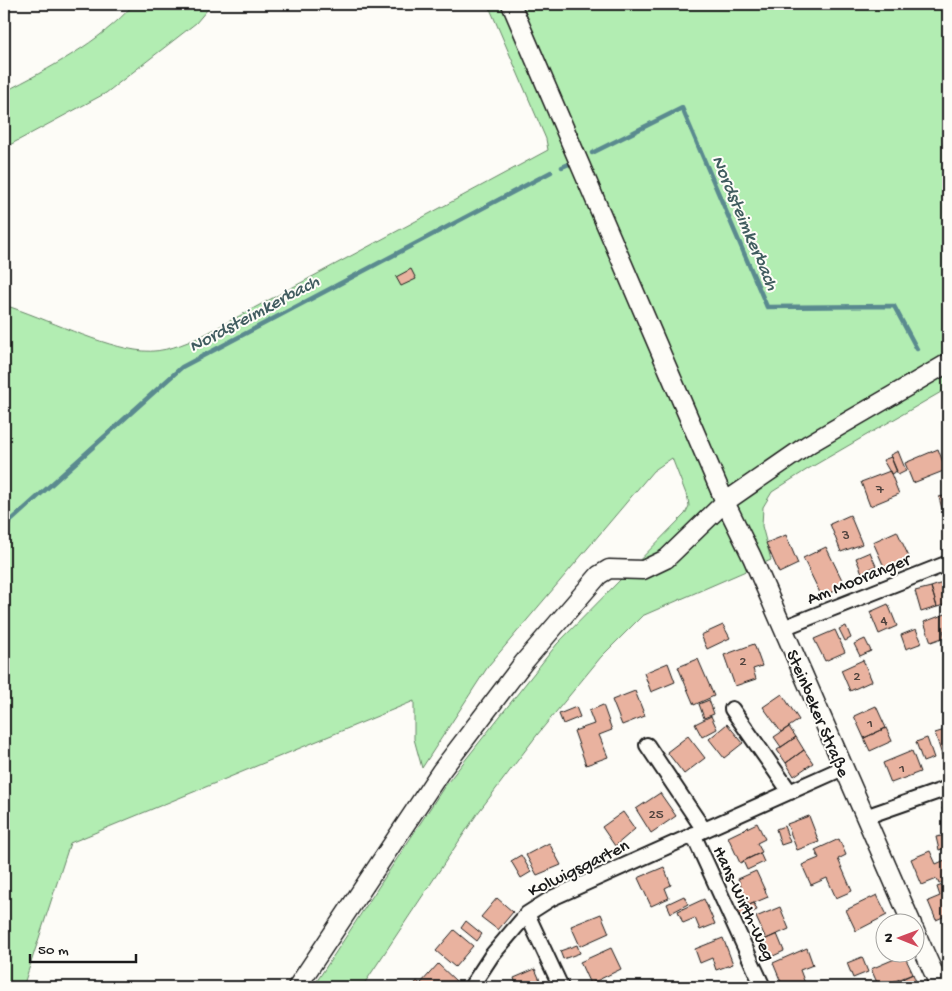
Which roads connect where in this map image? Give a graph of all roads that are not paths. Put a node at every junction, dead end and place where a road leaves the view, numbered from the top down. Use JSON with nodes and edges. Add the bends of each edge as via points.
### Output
{"nodes":[{"id":1,"x":511,"y":4,"type":"edge"},
{"id":2,"x":948,"y":363,"type":"edge"},
{"id":3,"x":726,"y":502,"type":"junction"},
{"id":4,"x":948,"y":563,"type":"edge"},
{"id":5,"x":783,"y":628,"type":"junction"},
{"id":6,"x":732,"y":709,"type":"dead end"},
{"id":7,"x":647,"y":745,"type":"dead end"},
{"id":8,"x":843,"y":768,"type":"junction"},
{"id":9,"x":948,"y":788,"type":"edge"},
{"id":10,"x":790,"y":792,"type":"junction"},
{"id":11,"x":865,"y":817,"type":"junction"},
{"id":12,"x":699,"y":832,"type":"junction"},
{"id":13,"x":527,"y":914,"type":"junction"},
{"id":14,"x":908,"y":914,"type":"edge"},
{"id":15,"x":924,"y":951,"type":"edge"},
{"id":16,"x":297,"y":987,"type":"edge"},
{"id":17,"x":471,"y":987,"type":"edge"},
{"id":18,"x":561,"y":987,"type":"edge"},
{"id":19,"x":763,"y":987,"type":"edge"},
{"id":20,"x":940,"y":987,"type":"edge"}],
"edges":[{"from":1,"to":3,"type":"street","name":"Steinbeker Straße"},
{"from":2,"to":3,"type":"street","via":[[809,444]]},
{"from":3,"to":5,"type":"street","name":"Steinbeker Straße"},
{"from":3,"to":16,"type":"street","via":[[666,559],[643,570],[609,569],[598,575],[524,662],[441,771]]},
{"from":4,"to":5,"type":"street","name":"Am Mooranger"},
{"from":5,"to":8,"type":"street","name":"Steinbeker Straße"},
{"from":6,"to":10,"type":"street"},
{"from":7,"to":12,"type":"street"},
{"from":8,"to":10,"type":"street","name":"Kolwigsgarten"},
{"from":8,"to":11,"type":"street","name":"Steinbeker Straße"},
{"from":9,"to":11,"type":"street"},
{"from":10,"to":12,"type":"street","name":"Kolwigsgarten"},
{"from":11,"to":14,"type":"street","name":"Steinbeker Straße"},
{"from":12,"to":13,"type":"street","name":"Kolwigsgarten","via":[[552,898]]},
{"from":12,"to":19,"type":"street","name":"Hans-Wirth-Weg"},
{"from":13,"to":17,"type":"street","name":"Kolwigsgarten","via":[[492,955]]},
{"from":13,"to":18,"type":"street"},
{"from":15,"to":20,"type":"street"}]}
